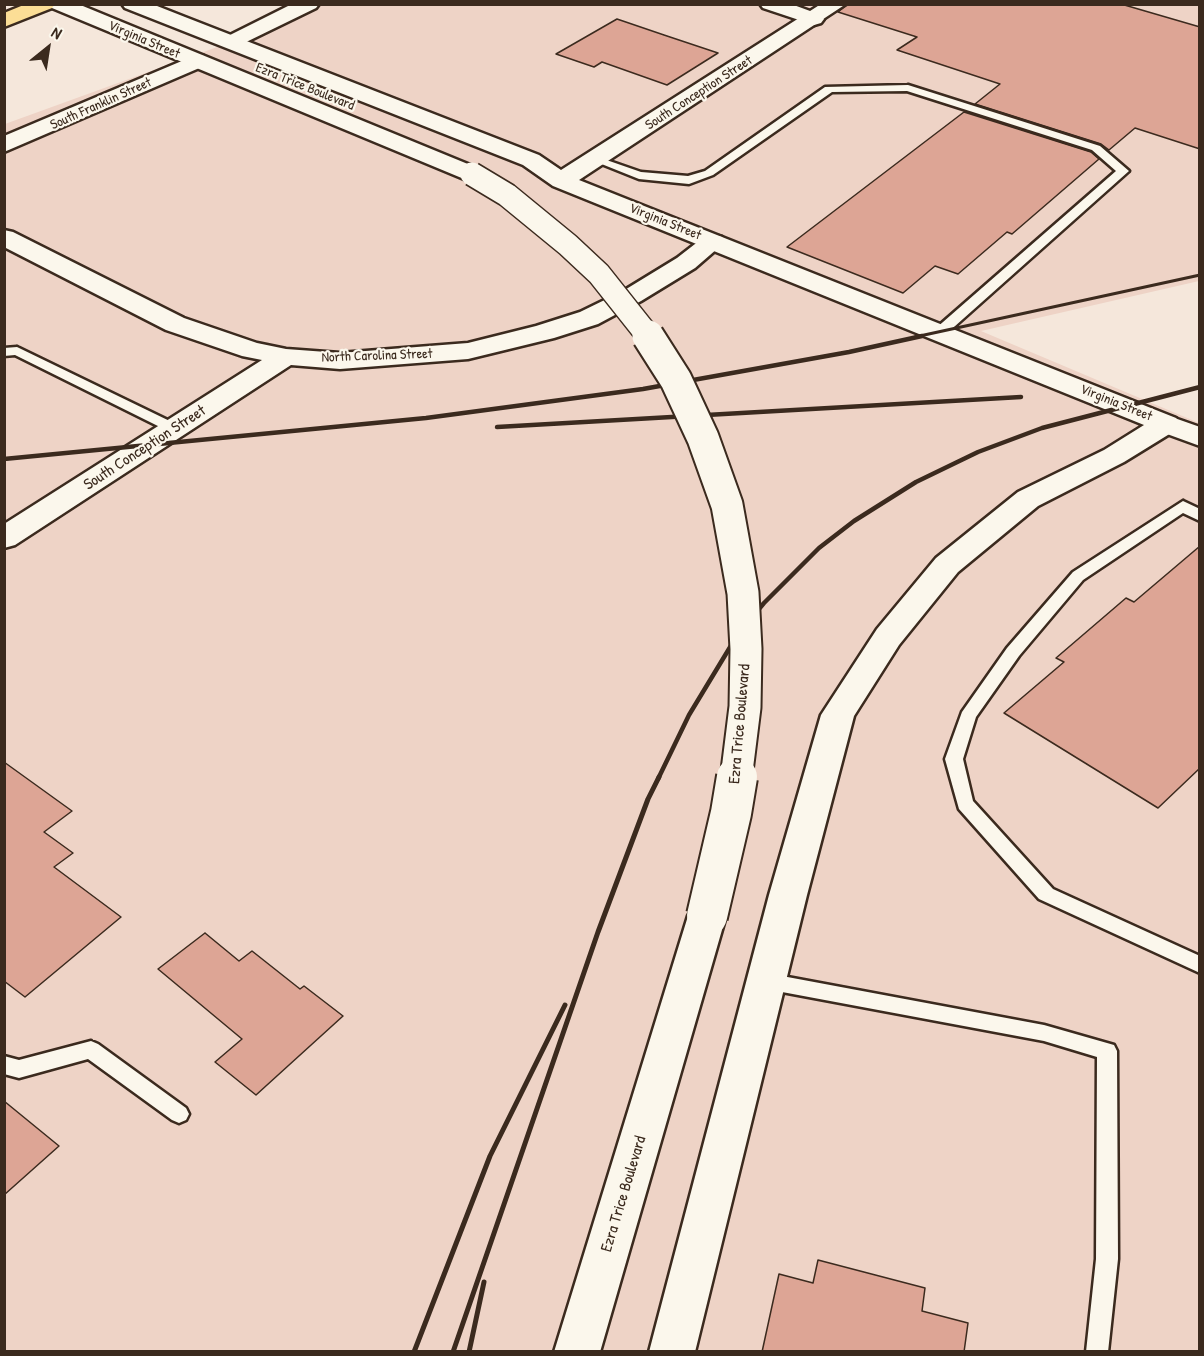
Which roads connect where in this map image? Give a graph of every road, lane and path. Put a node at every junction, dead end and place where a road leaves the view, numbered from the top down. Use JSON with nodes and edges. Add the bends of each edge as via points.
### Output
{"nodes":[{"id":1,"x":45,"y":4,"type":"edge"},
{"id":2,"x":59,"y":4,"type":"edge"},
{"id":3,"x":85,"y":4,"type":"edge"},
{"id":4,"x":309,"y":4,"type":"edge"},
{"id":5,"x":770,"y":4,"type":"edge"},
{"id":6,"x":836,"y":4,"type":"edge"},
{"id":7,"x":133,"y":5,"type":"edge"},
{"id":8,"x":814,"y":19,"type":"junction"},
{"id":9,"x":4,"y":21,"type":"edge"},
{"id":10,"x":231,"y":42,"type":"junction"},
{"id":11,"x":196,"y":61,"type":"junction"},
{"id":12,"x":359,"y":109,"type":"junction"},
{"id":13,"x":4,"y":145,"type":"edge"},
{"id":14,"x":596,"y":159,"type":"junction"},
{"id":15,"x":472,"y":174,"type":"junction"},
{"id":16,"x":561,"y":181,"type":"junction"},
{"id":17,"x":4,"y":237,"type":"edge"},
{"id":18,"x":713,"y":242,"type":"junction"},
{"id":19,"x":940,"y":332,"type":"junction"},
{"id":20,"x":4,"y":352,"type":"edge"},
{"id":21,"x":286,"y":357,"type":"junction"},
{"id":22,"x":1167,"y":424,"type":"junction"},
{"id":23,"x":175,"y":429,"type":"junction"},
{"id":24,"x":1200,"y":437,"type":"edge"},
{"id":25,"x":1200,"y":516,"type":"edge"},
{"id":26,"x":4,"y":538,"type":"edge"},
{"id":27,"x":1200,"y":965,"type":"edge"},
{"id":28,"x":766,"y":981,"type":"junction"},
{"id":29,"x":4,"y":1065,"type":"edge"},
{"id":30,"x":179,"y":1114,"type":"dead end"},
{"id":31,"x":577,"y":1352,"type":"edge"},
{"id":32,"x":672,"y":1352,"type":"edge"},
{"id":33,"x":1097,"y":1352,"type":"edge"}],
"edges":[{"from":1,"to":9,"type":"highway"},
{"from":2,"to":11,"type":"street","name":"Virginia Street"},
{"from":3,"to":12,"type":"street","via":[[318,101]]},
{"from":4,"to":10,"type":"street"},
{"from":5,"to":8,"type":"street"},
{"from":6,"to":8,"type":"street","name":"South Conception Street"},
{"from":7,"to":10,"type":"street","name":"Virginia Street"},
{"from":7,"to":12,"type":"street","name":"Ezra Trice Boulevard","via":[[245,62]]},
{"from":8,"to":14,"type":"street","name":"South Conception Street"},
{"from":10,"to":16,"type":"street","name":"Virginia Street","via":[[531,160]]},
{"from":11,"to":13,"type":"street","name":"South Franklin Street"},
{"from":11,"to":15,"type":"street","name":"Ezra Trice Boulevard"},
{"from":12,"to":15,"type":"street","name":"Ezra Trice Boulevard","via":[[447,154]]},
{"from":14,"to":16,"type":"street","name":"South Conception Street"},
{"from":14,"to":19,"type":"lane","via":[[639,175],[689,180],[708,173],[829,89],[908,88],[1096,148],[1123,171]]},
{"from":15,"to":31,"type":"street","name":"Ezra Trice Boulevard","bridge":true,"via":[[507,195],[568,245],[599,274],[642,327],[676,380],[704,438],[727,505],[743,593],[745,707],[731,813],[707,916]]},
{"from":16,"to":18,"type":"street","name":"Virginia Street"},
{"from":17,"to":21,"type":"street","name":"North Carolina Street","via":[[175,324],[251,350]]},
{"from":18,"to":19,"type":"street","name":"Virginia Street"},
{"from":18,"to":21,"type":"street","name":"North Carolina Street","via":[[632,296],[589,318],[545,332],[468,351],[340,360]]},
{"from":19,"to":22,"type":"street","name":"Virginia Street"},
{"from":20,"to":23,"type":"lane","via":[[17,351]]},
{"from":21,"to":23,"type":"street","name":"South Conception Street"},
{"from":22,"to":24,"type":"street","name":"Virginia Street"},
{"from":22,"to":28,"type":"street","via":[[1028,499],[947,565],[888,637],[838,715]]},
{"from":23,"to":26,"type":"street","name":"South Conception Street"},
{"from":25,"to":27,"type":"lane","via":[[1183,507],[1078,576],[1013,652],[968,716],[954,759],[965,804],[1046,894]]},
{"from":28,"to":32,"type":"street"},
{"from":28,"to":33,"type":"lane","via":[[1044,1033],[1107,1051],[1107,1259]]},
{"from":29,"to":30,"type":"lane","via":[[20,1069],[91,1050]]}]}
